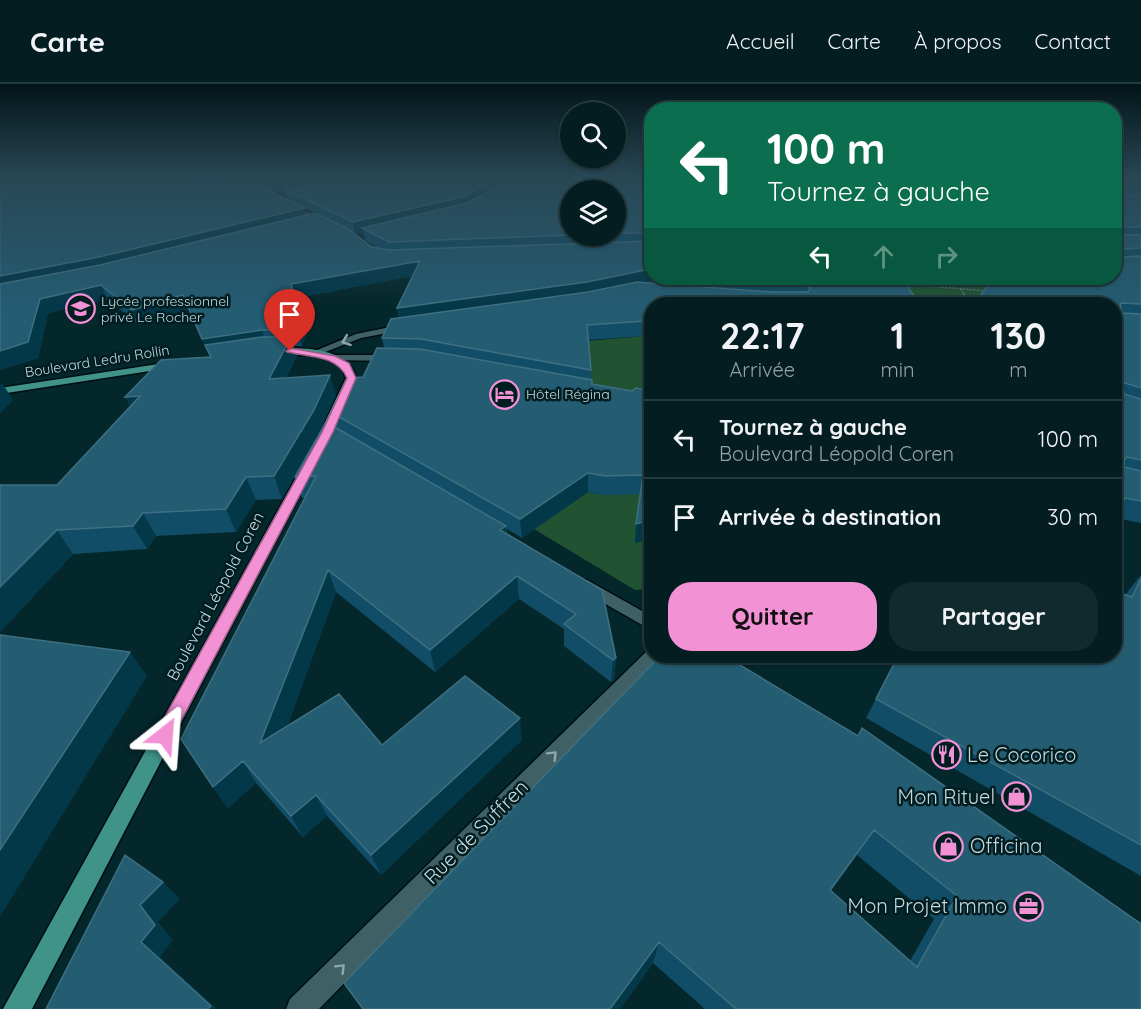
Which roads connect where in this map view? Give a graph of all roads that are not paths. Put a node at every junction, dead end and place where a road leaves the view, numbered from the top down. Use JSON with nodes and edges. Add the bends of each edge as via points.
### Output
{"nodes":[{"id":1,"x":311,"y":221,"type":"edge"},
{"id":2,"x":323,"y":221,"type":"edge"},
{"id":3,"x":301,"y":224,"type":"edge"},
{"id":4,"x":336,"y":229,"type":"edge"},
{"id":5,"x":419,"y":325,"type":"edge"},
{"id":6,"x":267,"y":351,"type":"edge"},
{"id":7,"x":315,"y":353,"type":"junction"},
{"id":8,"x":332,"y":358,"type":"junction"},
{"id":9,"x":400,"y":358,"type":"edge"},
{"id":10,"x":178,"y":364,"type":"edge"},
{"id":11,"x":0,"y":392,"type":"edge"},
{"id":12,"x":328,"y":432,"type":"junction"},
{"id":13,"x":342,"y":440,"type":"edge"},
{"id":14,"x":570,"y":576,"type":"edge"},
{"id":15,"x":644,"y":620,"type":"edge"},
{"id":16,"x":645,"y":663,"type":"edge"},
{"id":17,"x":17,"y":1009,"type":"edge"},
{"id":18,"x":300,"y":1009,"type":"edge"}],
"edges":[{"from":1,"to":3,"type":"street"},
{"from":2,"to":4,"type":"street"},
{"from":5,"to":7,"type":"street","one_way":true,"via":[[359,336]]},
{"from":6,"to":7,"type":"main road"},
{"from":7,"to":8,"type":"main road"},
{"from":8,"to":9,"type":"street"},
{"from":8,"to":12,"type":"main road","name":"Boulevard Léopold Coren","via":[[346,365],[351,378]]},
{"from":10,"to":11,"type":"main road","name":"Boulevard Ledru Rollin"},
{"from":12,"to":13,"type":"street"},
{"from":12,"to":17,"type":"main road","name":"Boulevard Léopold Coren"},
{"from":14,"to":15,"type":"street"},
{"from":18,"to":16,"type":"street","name":"Rue de Suffren","one_way":true}]}
